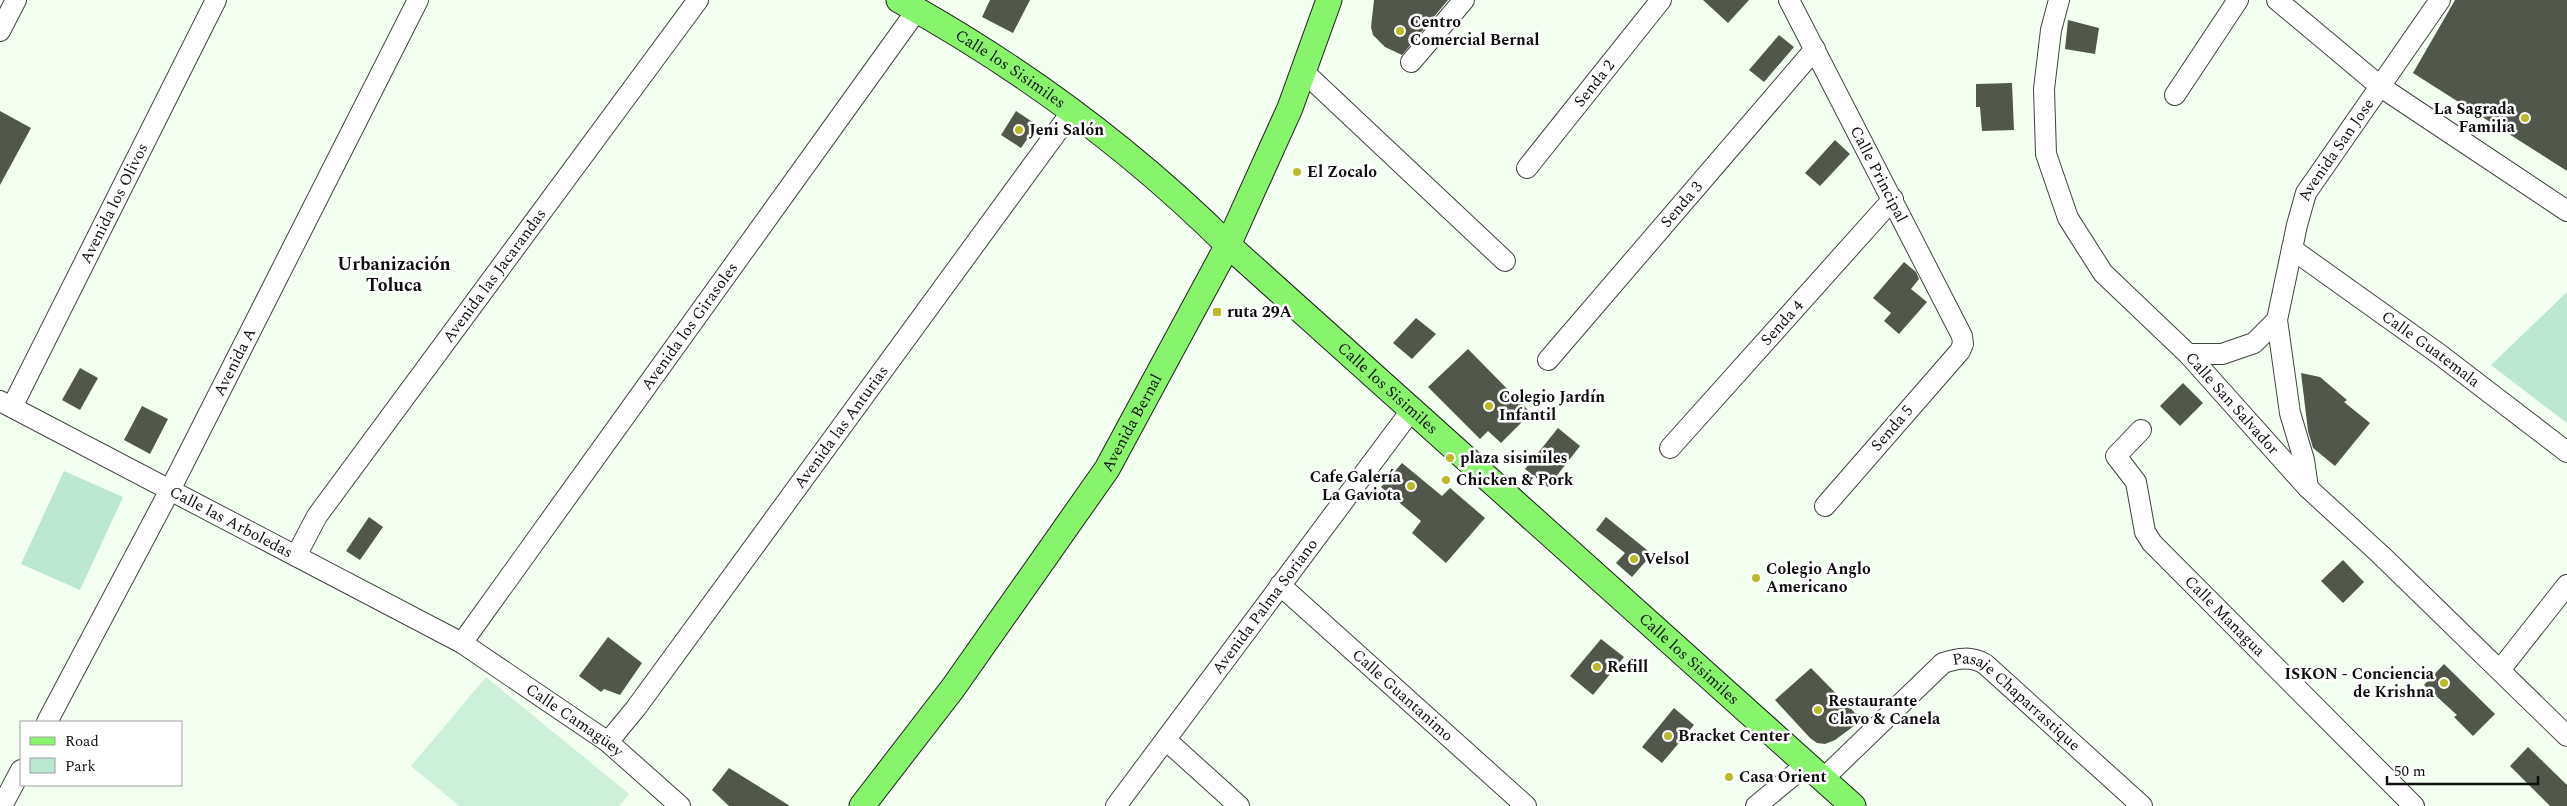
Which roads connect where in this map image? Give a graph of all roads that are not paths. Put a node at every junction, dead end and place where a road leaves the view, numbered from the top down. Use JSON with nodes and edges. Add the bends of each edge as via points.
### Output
{"nodes":[{"id":1,"x":16,"y":0,"type":"edge"},
{"id":2,"x":216,"y":0,"type":"edge"},
{"id":3,"x":418,"y":0,"type":"edge"},
{"id":4,"x":698,"y":0,"type":"edge"},
{"id":5,"x":1329,"y":0,"type":"edge"},
{"id":6,"x":1464,"y":0,"type":"edge"},
{"id":7,"x":1661,"y":0,"type":"edge"},
{"id":8,"x":1789,"y":0,"type":"edge"},
{"id":9,"x":2059,"y":0,"type":"edge"},
{"id":10,"x":2238,"y":0,"type":"edge"},
{"id":11,"x":2277,"y":0,"type":"edge"},
{"id":12,"x":2440,"y":0,"type":"edge"},
{"id":13,"x":908,"y":5,"type":"edge"},
{"id":14,"x":1,"y":25,"type":"edge"},
{"id":15,"x":1815,"y":49,"type":"junction"},
{"id":16,"x":1412,"y":62,"type":"dead end"},
{"id":17,"x":1304,"y":72,"type":"junction"},
{"id":18,"x":2381,"y":87,"type":"junction"},
{"id":19,"x":2175,"y":95,"type":"dead end"},
{"id":20,"x":1073,"y":110,"type":"junction"},
{"id":21,"x":1527,"y":168,"type":"dead end"},
{"id":22,"x":1893,"y":199,"type":"junction"},
{"id":23,"x":2567,"y":211,"type":"edge"},
{"id":24,"x":1228,"y":245,"type":"junction"},
{"id":25,"x":2292,"y":249,"type":"junction"},
{"id":26,"x":1505,"y":261,"type":"dead end"},
{"id":27,"x":2277,"y":320,"type":"junction"},
{"id":28,"x":1960,"y":351,"type":"joint"},
{"id":29,"x":2188,"y":354,"type":"junction"},
{"id":30,"x":1548,"y":360,"type":"dead end"},
{"id":31,"x":6,"y":404,"type":"edge"},
{"id":32,"x":1413,"y":408,"type":"junction"},
{"id":33,"x":2141,"y":430,"type":"dead end"},
{"id":34,"x":1670,"y":448,"type":"dead end"},
{"id":35,"x":2567,"y":452,"type":"edge"},
{"id":36,"x":2308,"y":488,"type":"junction"},
{"id":37,"x":170,"y":490,"type":"junction"},
{"id":38,"x":1825,"y":506,"type":"dead end"},
{"id":39,"x":296,"y":556,"type":"junction"},
{"id":40,"x":1280,"y":585,"type":"junction"},
{"id":41,"x":2567,"y":585,"type":"edge"},
{"id":42,"x":462,"y":643,"type":"junction"},
{"id":43,"x":2500,"y":670,"type":"junction"},
{"id":44,"x":48,"y":721,"type":"edge"},
{"id":45,"x":2567,"y":736,"type":"edge"},
{"id":46,"x":1166,"y":740,"type":"junction"},
{"id":47,"x":608,"y":742,"type":"junction"},
{"id":48,"x":20,"y":772,"type":"edge"},
{"id":49,"x":1815,"y":772,"type":"junction"},
{"id":50,"x":2,"y":806,"type":"edge"},
{"id":51,"x":680,"y":806,"type":"edge"},
{"id":52,"x":862,"y":806,"type":"edge"},
{"id":53,"x":1116,"y":806,"type":"edge"},
{"id":54,"x":1239,"y":806,"type":"edge"},
{"id":55,"x":1526,"y":806,"type":"edge"},
{"id":56,"x":1756,"y":806,"type":"edge"},
{"id":57,"x":1853,"y":806,"type":"edge"},
{"id":58,"x":2142,"y":806,"type":"edge"},
{"id":59,"x":2414,"y":806,"type":"edge"}],
"edges":[{"from":1,"to":14,"type":"street"},
{"from":2,"to":31,"type":"street","name":"Avenida los Olivos"},
{"from":3,"to":37,"type":"street","name":"Avenida A"},
{"from":4,"to":39,"type":"street","name":"Avenida las Jacarandas","via":[[317,516]]},
{"from":5,"to":17,"type":"main road","name":"Avenida Bernal"},
{"from":6,"to":16,"type":"street"},
{"from":7,"to":21,"type":"street","name":"Senda 2"},
{"from":8,"to":15,"type":"street","name":"Calle Principal"},
{"from":9,"to":29,"type":"street","name":"Calle San Salvador","via":[[2051,30],[2044,89],[2046,154],[2068,218],[2103,273]]},
{"from":10,"to":19,"type":"street"},
{"from":11,"to":18,"type":"street"},
{"from":12,"to":18,"type":"street","name":"Avenida San Jose"},
{"from":13,"to":20,"type":"main road","name":"Calle los Sisimiles","via":[[994,56]]},
{"from":13,"to":42,"type":"street","name":"Avenida los Girasoles"},
{"from":15,"to":22,"type":"street","name":"Calle Principal"},
{"from":15,"to":30,"type":"street","name":"Senda 3"},
{"from":17,"to":24,"type":"main road","name":"Avenida Bernal"},
{"from":17,"to":26,"type":"street"},
{"from":18,"to":23,"type":"street"},
{"from":18,"to":25,"type":"street","name":"Avenida San Jose","via":[[2306,194]]},
{"from":20,"to":24,"type":"main road","name":"Calle los Sisimiles","via":[[1197,214]]},
{"from":20,"to":47,"type":"street","name":"Avenida las Anturias"},
{"from":22,"to":28,"type":"street","name":"Calle Principal","via":[[1962,336]]},
{"from":22,"to":34,"type":"street","name":"Senda 4"},
{"from":24,"to":32,"type":"main road","name":"Calle los Sisimiles"},
{"from":24,"to":52,"type":"main road","name":"Avenida Bernal","via":[[1107,469],[953,688]]},
{"from":25,"to":27,"type":"street","name":"Avenida San Jose"},
{"from":25,"to":35,"type":"street","name":"Calle Guatemala","via":[[2439,354]]},
{"from":27,"to":29,"type":"street","via":[[2254,343],[2222,354]]},
{"from":27,"to":36,"type":"street","name":"Avenida San Jose","via":[[2290,413],[2304,460]]},
{"from":28,"to":38,"type":"street","name":"Senda 5"},
{"from":29,"to":36,"type":"street","name":"Calle San Salvador"},
{"from":31,"to":37,"type":"street","name":"Calle las Arboledas"},
{"from":32,"to":40,"type":"street","name":"Avenida Palma Soriano"},
{"from":32,"to":49,"type":"main road","name":"Calle los Sisimiles"},
{"from":33,"to":59,"type":"street","name":"Calle Managua","via":[[2116,456],[2136,482],[2145,532],[2152,543]]},
{"from":36,"to":43,"type":"street","name":"Calle San Salvador"},
{"from":37,"to":39,"type":"street","name":"Calle las Arboledas"},
{"from":37,"to":44,"type":"street","name":"Avenida A"},
{"from":39,"to":42,"type":"street","name":"Calle las Arboledas"},
{"from":40,"to":46,"type":"street","name":"Avenida Palma Soriano"},
{"from":40,"to":55,"type":"street","name":"Calle Guantanimo"},
{"from":41,"to":43,"type":"street"},
{"from":42,"to":47,"type":"street","name":"Calle Camagüey"},
{"from":43,"to":45,"type":"street","name":"Calle San Salvador"},
{"from":46,"to":53,"type":"street","name":"Avenida Palma Soriano"},
{"from":46,"to":54,"type":"street"},
{"from":47,"to":51,"type":"street","name":"Calle Camagüey"},
{"from":48,"to":50,"type":"street"},
{"from":49,"to":56,"type":"street","name":"Pasaje Chaparrastique"},
{"from":49,"to":57,"type":"main road","name":"Calle los Sisimiles"},
{"from":49,"to":58,"type":"street","name":"Pasaje Chaparrastique","via":[[1943,663],[1977,659]]}]}
